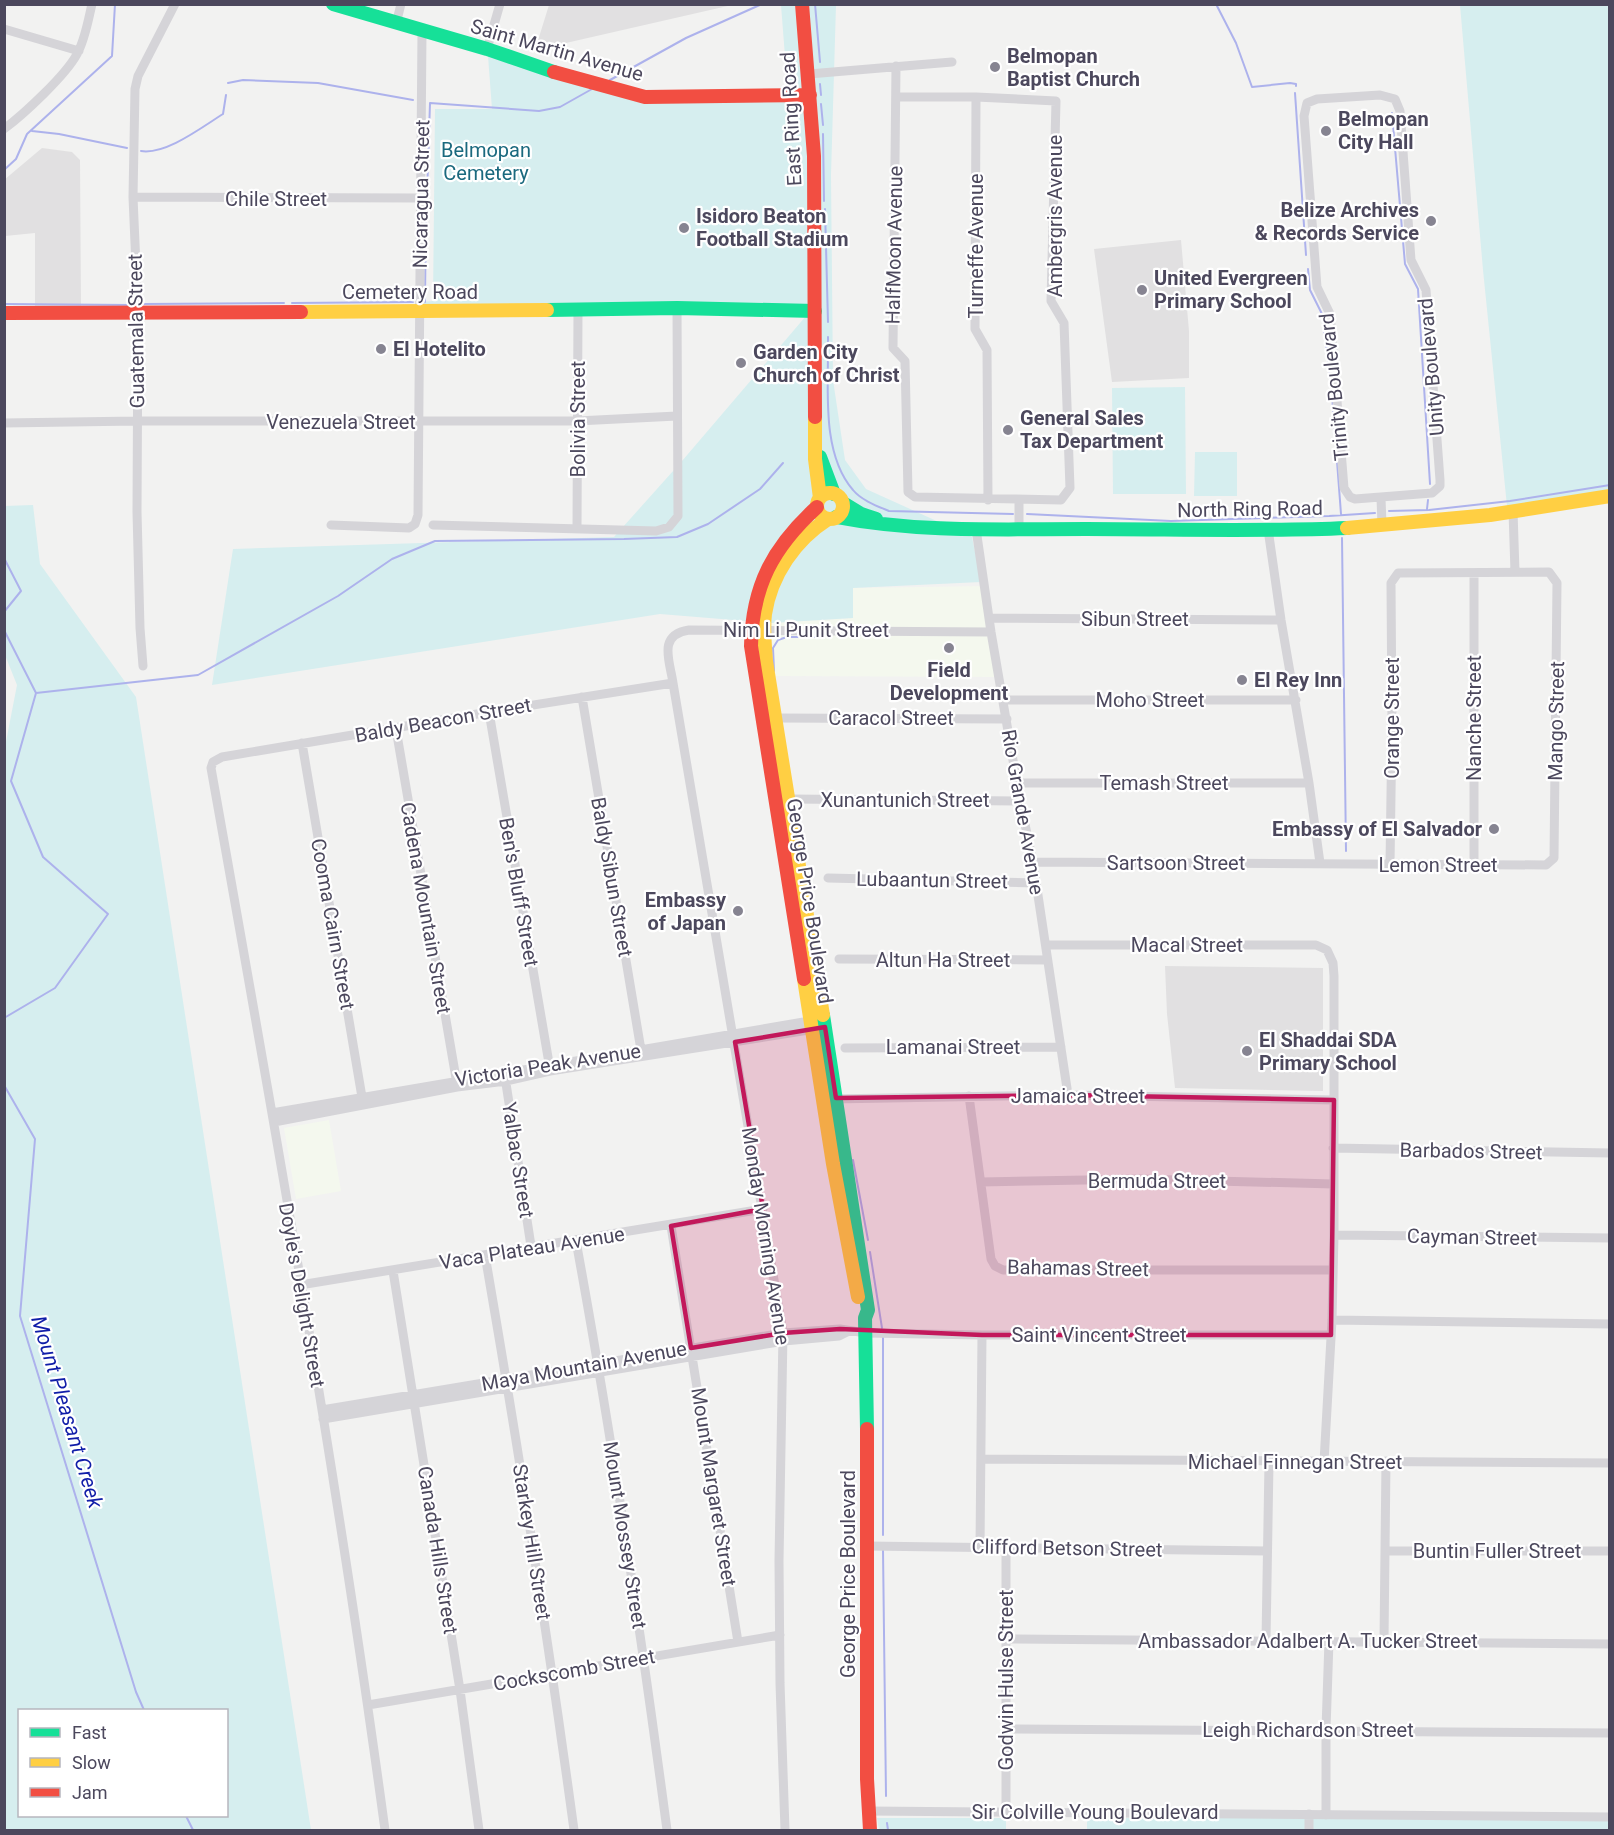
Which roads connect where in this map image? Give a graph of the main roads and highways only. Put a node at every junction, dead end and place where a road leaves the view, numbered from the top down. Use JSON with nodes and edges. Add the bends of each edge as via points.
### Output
{"nodes":[{"id":1,"x":333,"y":4,"type":"edge"},
{"id":2,"x":802,"y":4,"type":"edge"},
{"id":3,"x":810,"y":95,"type":"junction"},
{"id":4,"x":815,"y":311,"type":"junction"},
{"id":5,"x":4,"y":313,"type":"edge"},
{"id":6,"x":1610,"y":496,"type":"edge"},
{"id":7,"x":829,"y":500,"type":"junction"},
{"id":8,"x":832,"y":518,"type":"junction"},
{"id":9,"x":889,"y":525,"type":"junction"},
{"id":10,"x":777,"y":564,"type":"junction"},
{"id":11,"x":758,"y":630,"type":"junction"},
{"id":12,"x":791,"y":862,"type":"junction"},
{"id":13,"x":870,"y":1830,"type":"edge"}],
"edges":[{"from":1,"to":3,"type":"main road","name":"Saint Martin Avenue","via":[[645,96]]},
{"from":2,"to":3,"type":"main road","name":"East Ring Road"},
{"from":3,"to":4,"type":"main road","name":"East Ring Road"},
{"from":4,"to":5,"type":"main road","name":"Cemetery Road","via":[[677,308]]},
{"from":4,"to":7,"type":"main road","name":"East Ring Road","via":[[815,447]]},
{"from":6,"to":9,"type":"main road","name":"North Ring Road","via":[[1382,525],[976,529]]},
{"from":7,"to":8,"type":"main road","via":[[842,511]]},
{"from":7,"to":8,"type":"main road","via":[[820,514]]},
{"from":7,"to":9,"type":"main road","name":"North Ring Road"},
{"from":7,"to":10,"type":"main road","name":"George Price Boulevard","via":[[794,529]]},
{"from":8,"to":9,"type":"main road","name":"North Ring Road"},
{"from":8,"to":10,"type":"main road","name":"George Price Boulevard","via":[[814,528]]},
{"from":10,"to":11,"type":"main road","name":"George Price Boulevard"},
{"from":11,"to":12,"type":"main road","name":"George Price Boulevard","via":[[775,718]]},
{"from":11,"to":12,"type":"main road","name":"George Price Boulevard","via":[[753,660]]},
{"from":12,"to":13,"type":"main road","name":"George Price Boulevard","via":[[868,1310],[865,1318]]}]}
